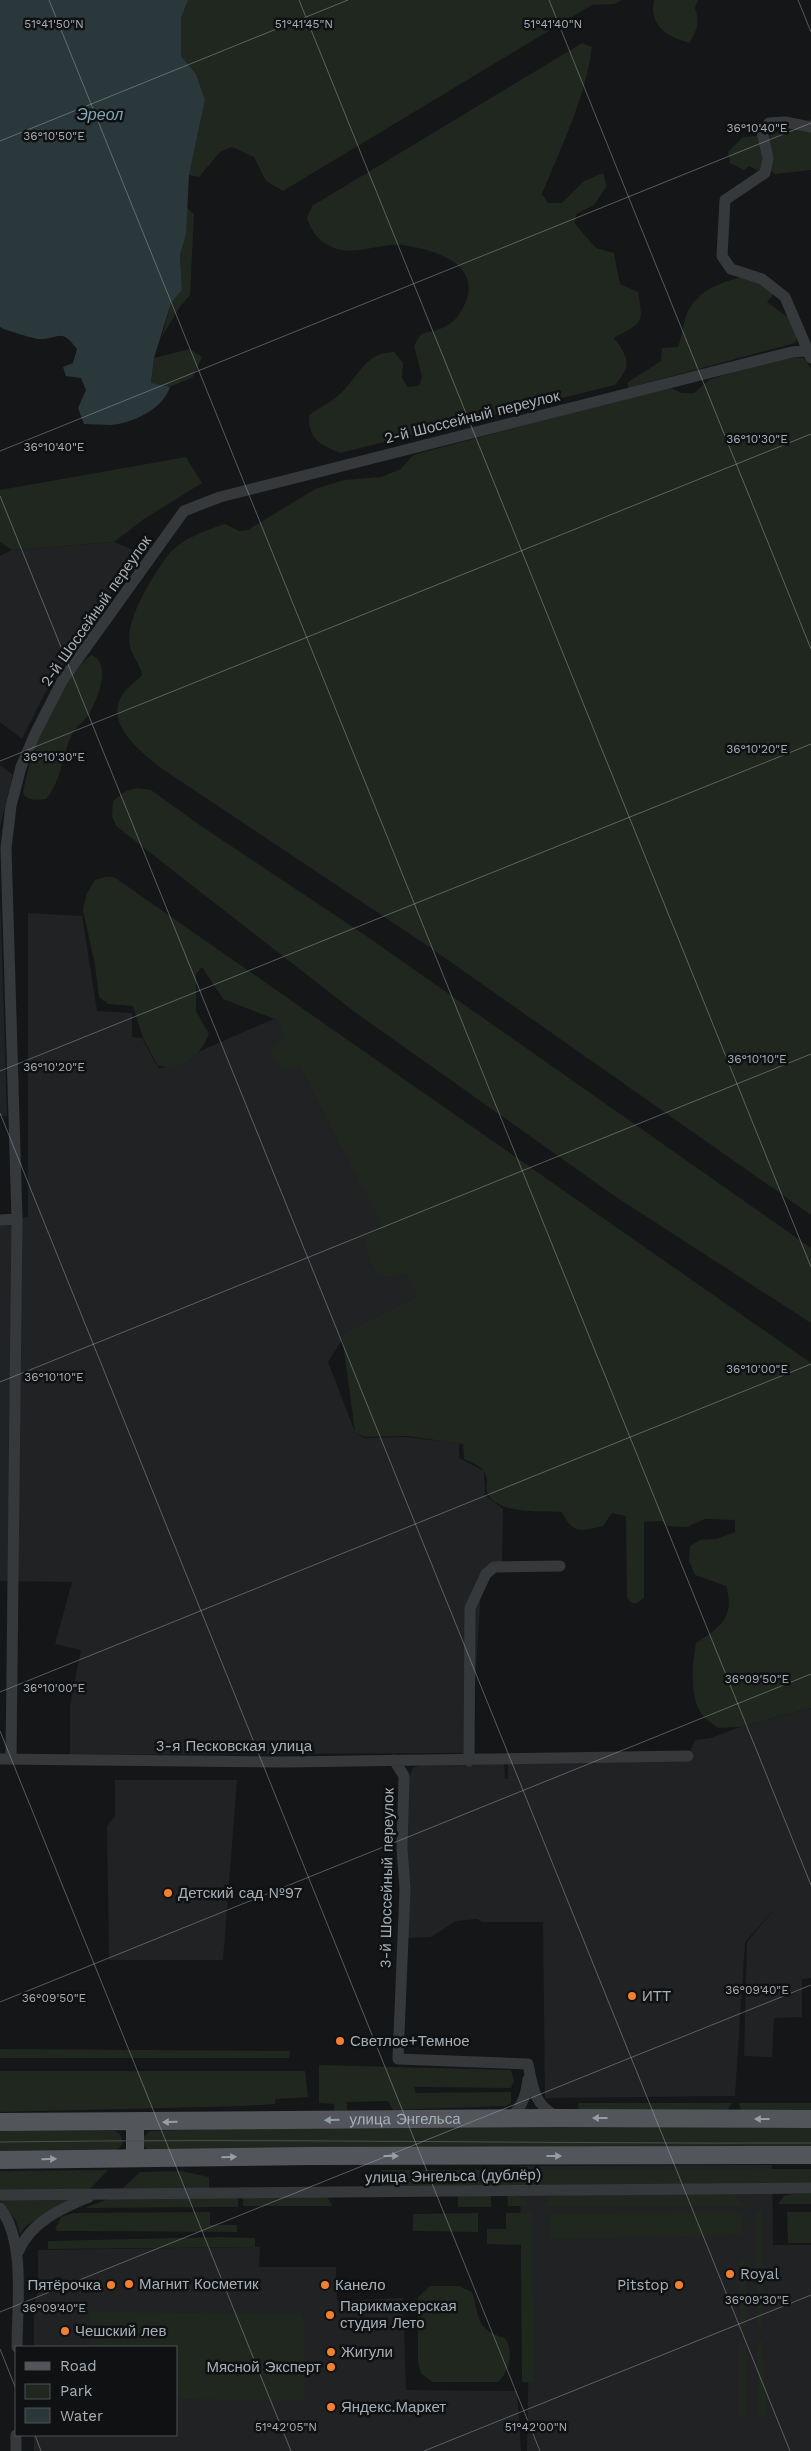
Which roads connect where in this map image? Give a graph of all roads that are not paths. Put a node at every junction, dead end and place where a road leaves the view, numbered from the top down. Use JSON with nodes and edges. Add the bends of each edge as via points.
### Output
{"nodes":[{"id":1,"x":811,"y":127,"type":"edge"},
{"id":2,"x":809,"y":355,"type":"edge"},
{"id":3,"x":17,"y":1219,"type":"junction"},
{"id":4,"x":0,"y":1220,"type":"edge"},
{"id":5,"x":560,"y":1566,"type":"dead end"},
{"id":6,"x":688,"y":1756,"type":"dead end"},
{"id":7,"x":5,"y":1759,"type":"edge"},
{"id":8,"x":394,"y":1760,"type":"junction"},
{"id":9,"x":469,"y":1761,"type":"junction"},
{"id":10,"x":528,"y":2064,"type":"junction"},
{"id":11,"x":559,"y":2118,"type":"junction"},
{"id":12,"x":508,"y":2119,"type":"junction"},
{"id":13,"x":811,"y":2119,"type":"edge"},
{"id":14,"x":0,"y":2122,"type":"edge"},
{"id":15,"x":135,"y":2122,"type":"junction"},
{"id":16,"x":811,"y":2155,"type":"edge"},
{"id":17,"x":135,"y":2158,"type":"junction"},
{"id":18,"x":0,"y":2160,"type":"edge"},
{"id":19,"x":811,"y":2188,"type":"edge"},
{"id":20,"x":95,"y":2194,"type":"junction"},
{"id":21,"x":0,"y":2195,"type":"edge"},
{"id":22,"x":0,"y":2208,"type":"edge"},
{"id":23,"x":17,"y":2254,"type":"junction"},
{"id":24,"x":17,"y":2346,"type":"edge"},
{"id":25,"x":16,"y":2436,"type":"edge"},
{"id":26,"x":16,"y":2451,"type":"edge"}],
"edges":[{"from":1,"to":2,"type":"street","via":[[785,122],[769,123],[762,132],[768,158],[765,173],[725,200],[722,256],[731,269],[762,279],[785,297]]},
{"from":2,"to":3,"type":"street","name":"2-й Шоссейный переулок","via":[[792,352],[220,497],[184,511],[62,682],[21,767],[11,806],[6,848]]},
{"from":3,"to":4,"type":"street"},
{"from":3,"to":7,"type":"street","name":"2-й Шоссейный переулок"},
{"from":5,"to":9,"type":"street","via":[[494,1567],[486,1574],[470,1608]]},
{"from":6,"to":9,"type":"street","name":"3-я Песковская улица"},
{"from":7,"to":8,"type":"street","name":"3-я Песковская улица"},
{"from":8,"to":9,"type":"street","name":"3-я Песковская улица"},
{"from":8,"to":10,"type":"street","name":"3-й Шоссейный переулок","via":[[404,1776],[402,1848],[405,1889],[398,2059]]},
{"from":10,"to":11,"type":"street","via":[[540,2105]]},
{"from":10,"to":12,"type":"street","via":[[526,2093],[517,2112]]},
{"from":11,"to":12,"type":"main road","name":"улица Энгельса"},
{"from":13,"to":11,"type":"main road","name":"улица Энгельса","one_way":true},
{"from":12,"to":15,"type":"main road","name":"улица Энгельса","one_way":true},
{"from":14,"to":15,"type":"main road","name":"улица Энгельса"},
{"from":15,"to":17,"type":"main road"},
{"from":17,"to":16,"type":"main road","one_way":true},
{"from":18,"to":17,"type":"main road","one_way":true},
{"from":19,"to":20,"type":"street","name":"улица Энгельса (дублёр)"},
{"from":20,"to":21,"type":"street","name":"улица Энгельса (дублёр)"},
{"from":20,"to":23,"type":"street","via":[[36,2226]]},
{"from":22,"to":23,"type":"street","via":[[13,2230]]},
{"from":23,"to":24,"type":"street"},
{"from":25,"to":26,"type":"street"}]}
